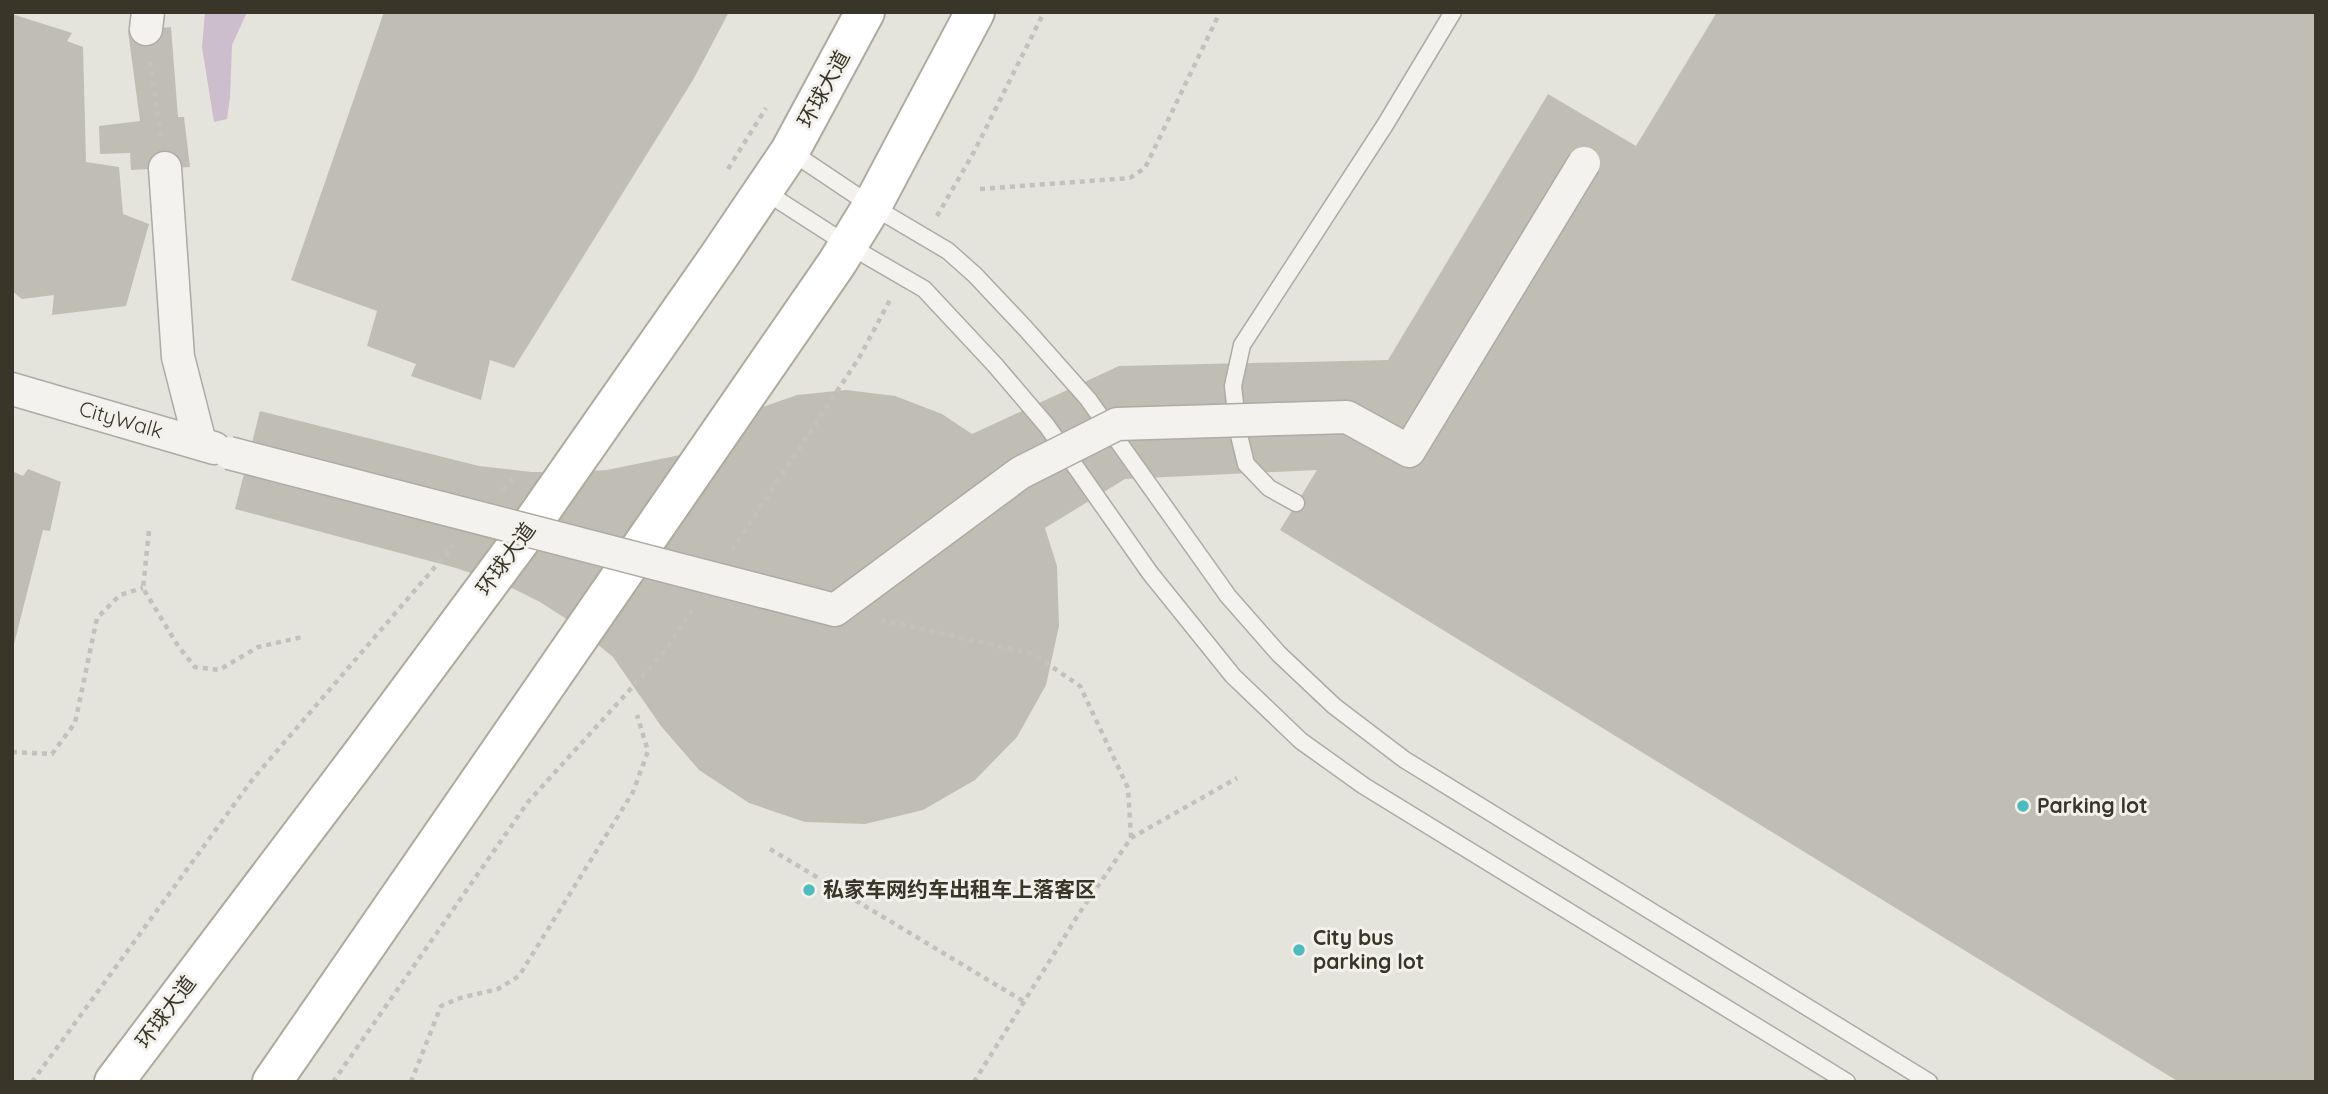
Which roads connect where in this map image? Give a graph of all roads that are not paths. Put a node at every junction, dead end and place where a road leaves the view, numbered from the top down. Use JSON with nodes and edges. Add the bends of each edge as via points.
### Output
{"nodes":[{"id":1,"x":865,"y":12,"type":"edge"},
{"id":2,"x":975,"y":12,"type":"edge"},
{"id":3,"x":1453,"y":12,"type":"edge"},
{"id":4,"x":790,"y":151,"type":"junction"},
{"id":5,"x":1584,"y":163,"type":"dead end"},
{"id":6,"x":165,"y":168,"type":"road end"},
{"id":7,"x":764,"y":191,"type":"junction"},
{"id":8,"x":872,"y":206,"type":"junction"},
{"id":9,"x":849,"y":245,"type":"junction"},
{"id":10,"x":12,"y":389,"type":"edge"},
{"id":11,"x":214,"y":448,"type":"junction"},
{"id":12,"x":1296,"y":503,"type":"dead end"},
{"id":13,"x":114,"y":1082,"type":"edge"},
{"id":14,"x":272,"y":1082,"type":"edge"},
{"id":15,"x":1847,"y":1082,"type":"edge"},
{"id":16,"x":1928,"y":1082,"type":"edge"}],
"edges":[{"from":1,"to":4,"type":"main road","name":"环球大道"},
{"from":2,"to":8,"type":"main road"},
{"from":3,"to":12,"type":"lane","via":[[1242,345],[1233,386],[1245,464],[1269,488]]},
{"from":4,"to":7,"type":"main road","name":"环球大道"},
{"from":4,"to":8,"type":"lane"},
{"from":5,"to":11,"type":"street","name":"CityWalk","bridge":true,"via":[[1409,451],[1348,417],[1117,424],[1020,473],[835,610]]},
{"from":6,"to":11,"type":"street","via":[[178,357]]},
{"from":7,"to":9,"type":"lane"},
{"from":7,"to":13,"type":"main road","name":"环球大道","via":[[520,541]]},
{"from":8,"to":9,"type":"main road"},
{"from":8,"to":16,"type":"lane","via":[[948,251],[1025,328],[1088,400],[1228,596],[1279,654],[1334,706],[1405,760]]},
{"from":9,"to":14,"type":"main road"},
{"from":9,"to":15,"type":"lane","via":[[924,289],[995,365],[1047,425],[1150,573],[1233,676],[1301,741],[1364,786]]},
{"from":10,"to":11,"type":"street","name":"CityWalk"}]}
